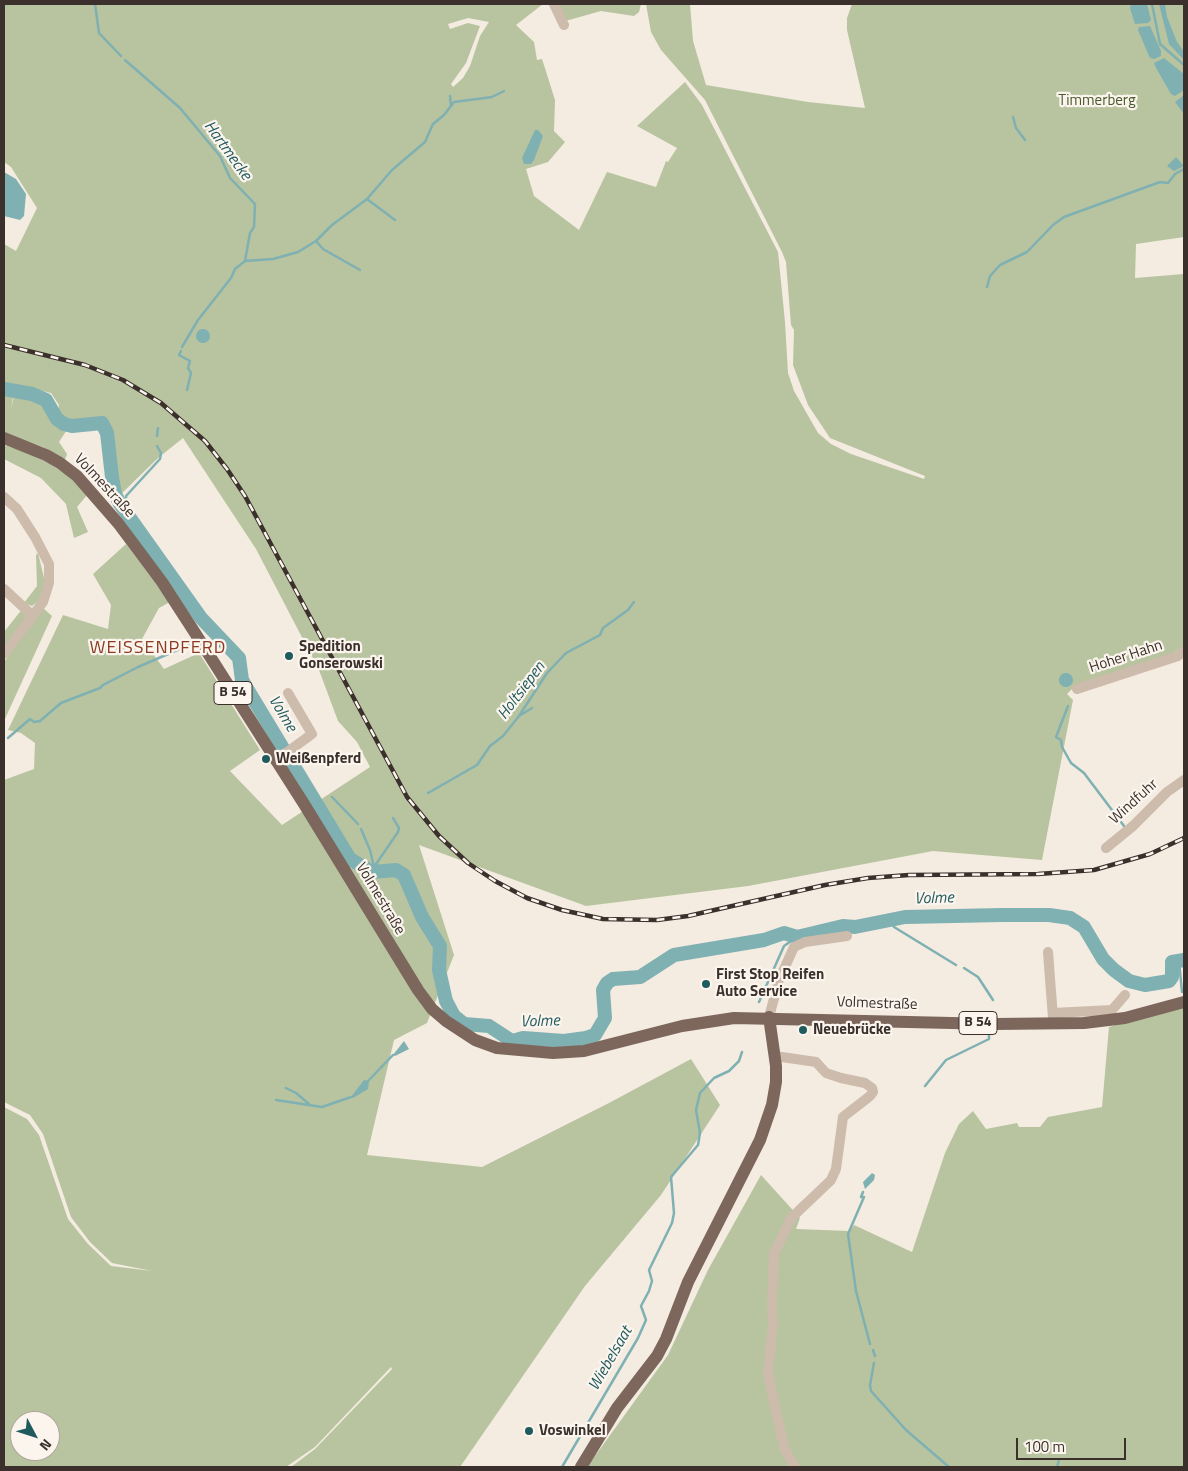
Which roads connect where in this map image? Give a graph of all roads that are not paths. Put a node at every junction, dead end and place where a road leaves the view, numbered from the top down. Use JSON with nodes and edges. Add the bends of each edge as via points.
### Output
{"nodes":[{"id":1,"x":554,"y":4,"type":"edge"},
{"id":2,"x":564,"y":25,"type":"dead end"},
{"id":3,"x":4,"y":438,"type":"edge"},
{"id":4,"x":4,"y":497,"type":"edge"},
{"id":5,"x":4,"y":589,"type":"edge"},
{"id":6,"x":33,"y":616,"type":"junction"},
{"id":7,"x":1184,"y":651,"type":"edge"},
{"id":8,"x":4,"y":654,"type":"edge"},
{"id":9,"x":1077,"y":689,"type":"dead end"},
{"id":10,"x":288,"y":693,"type":"dead end"},
{"id":11,"x":278,"y":759,"type":"junction"},
{"id":12,"x":1184,"y":780,"type":"edge"},
{"id":13,"x":1106,"y":848,"type":"dead end"},
{"id":14,"x":847,"y":936,"type":"dead end"},
{"id":15,"x":1048,"y":952,"type":"dead end"},
{"id":16,"x":1125,"y":995,"type":"dead end"},
{"id":17,"x":1184,"y":1002,"type":"edge"},
{"id":18,"x":770,"y":1017,"type":"junction"},
{"id":19,"x":1053,"y":1018,"type":"junction"},
{"id":20,"x":775,"y":1056,"type":"junction"},
{"id":21,"x":581,"y":1467,"type":"edge"},
{"id":22,"x":795,"y":1467,"type":"edge"}],
"edges":[{"from":1,"to":2,"type":"street"},
{"from":3,"to":11,"type":"main road","name":"Volmestraße","number":"B 54","via":[[46,455],[76,476],[118,523],[162,582]]},
{"from":4,"to":6,"type":"street","via":[[17,509],[49,564],[47,593]]},
{"from":5,"to":6,"type":"street"},
{"from":6,"to":8,"type":"street"},
{"from":7,"to":9,"type":"street","name":"Hoher Hahn","via":[[1178,656]]},
{"from":10,"to":11,"type":"street","via":[[312,734]]},
{"from":11,"to":18,"type":"main road","name":"Volmestraße","number":"B 54","via":[[400,963],[432,1009],[455,1028],[497,1048],[552,1053],[609,1046],[682,1026],[734,1018]]},
{"from":12,"to":13,"type":"street","name":"Windfuhr"},
{"from":14,"to":18,"type":"street","via":[[805,942],[794,947],[779,980]]},
{"from":15,"to":19,"type":"street"},
{"from":16,"to":19,"type":"street","via":[[1112,1010]]},
{"from":17,"to":19,"type":"main road","name":"Volmestraße","number":"B 54","via":[[1107,1021]]},
{"from":18,"to":19,"type":"main road","name":"Volmestraße","number":"B 54"},
{"from":18,"to":20,"type":"main road"},
{"from":20,"to":21,"type":"main road","via":[[774,1094],[767,1123],[751,1161],[688,1282],[657,1356],[617,1408]]},
{"from":20,"to":22,"type":"street","via":[[816,1062],[826,1073],[865,1083],[873,1092],[843,1117],[836,1169],[831,1180],[791,1218],[774,1254],[774,1323],[768,1374],[784,1448]]}]}
